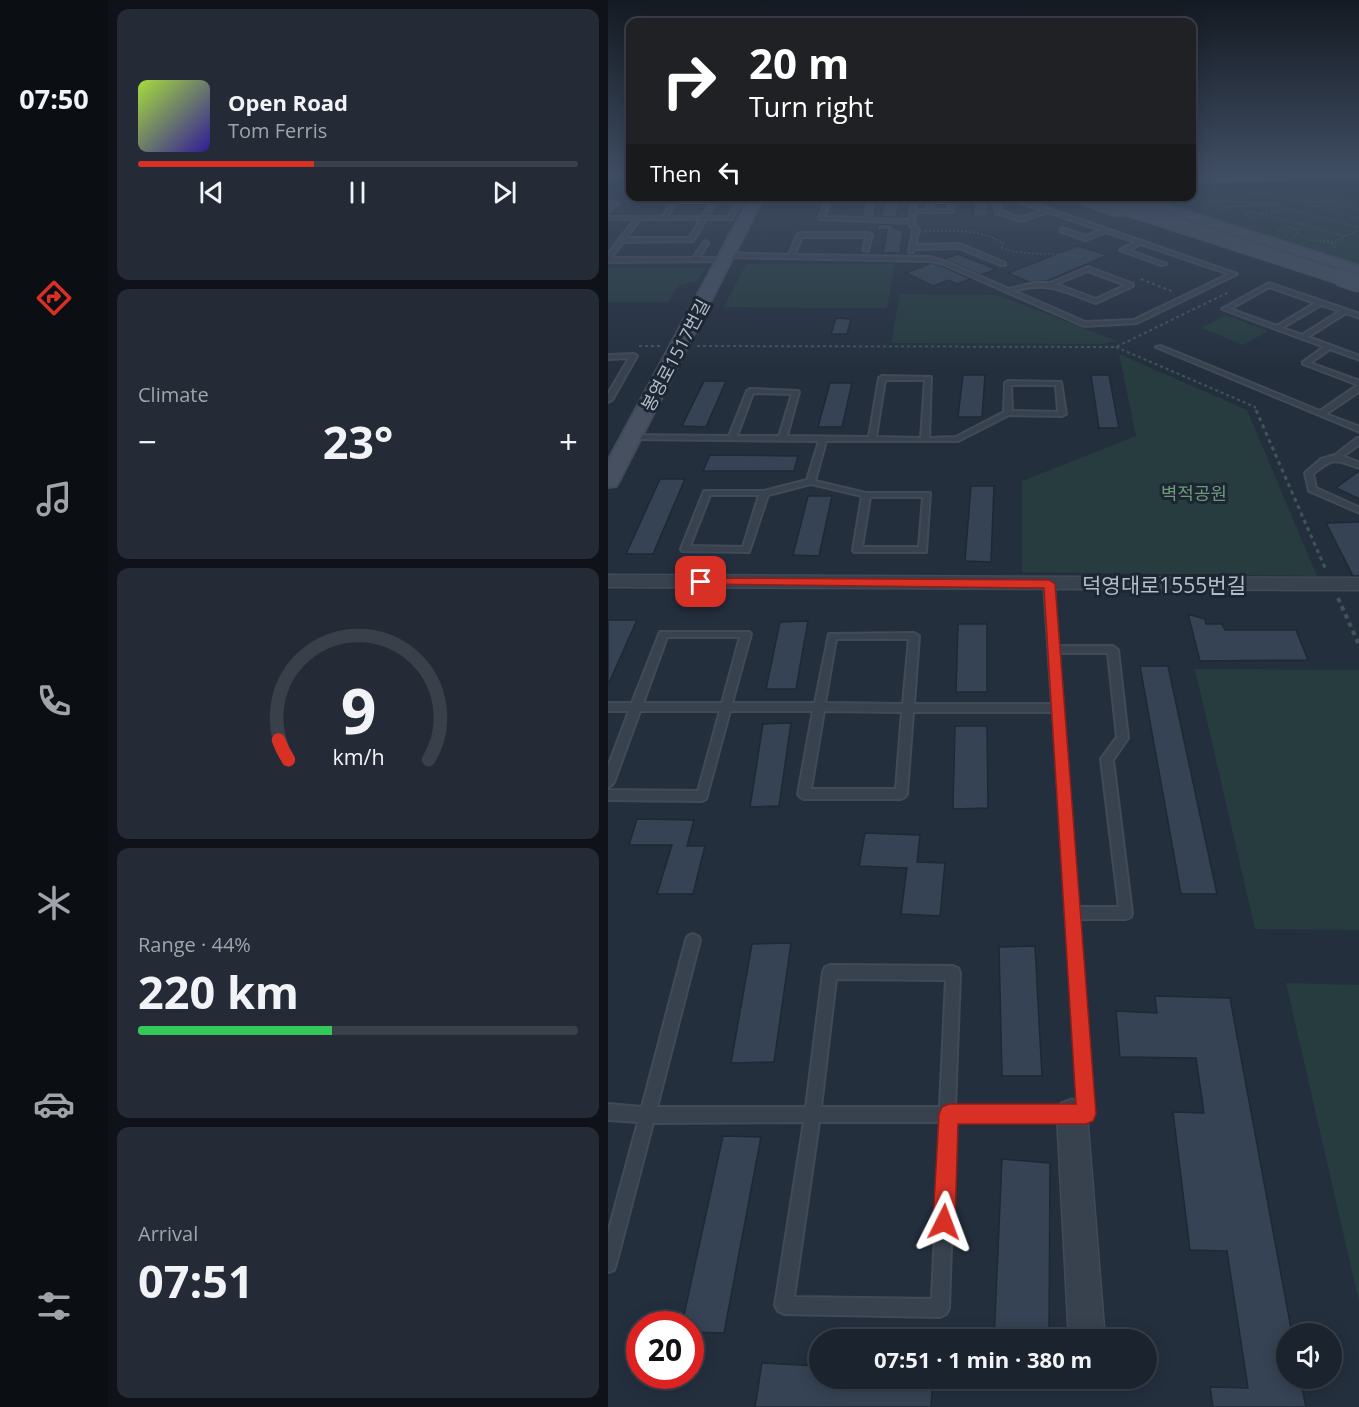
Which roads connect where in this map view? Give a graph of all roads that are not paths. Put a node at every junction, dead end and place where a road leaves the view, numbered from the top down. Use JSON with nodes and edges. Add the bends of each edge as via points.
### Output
{"nodes":[{"id":1,"x":692,"y":239,"type":"edge"},
{"id":2,"x":733,"y":239,"type":"edge"},
{"id":3,"x":798,"y":239,"type":"edge"},
{"id":4,"x":868,"y":239,"type":"edge"},
{"id":5,"x":914,"y":239,"type":"edge"},
{"id":6,"x":1131,"y":239,"type":"edge"},
{"id":7,"x":1202,"y":239,"type":"edge"},
{"id":8,"x":1219,"y":239,"type":"edge"},
{"id":9,"x":1232,"y":239,"type":"edge"},
{"id":10,"x":1256,"y":239,"type":"edge"},
{"id":11,"x":622,"y":240,"type":"joint"},
{"id":12,"x":1141,"y":242,"type":"junction"},
{"id":13,"x":705,"y":243,"type":"dead end"},
{"id":14,"x":912,"y":246,"type":"junction"},
{"id":15,"x":866,"y":250,"type":"dead end"},
{"id":16,"x":791,"y":256,"type":"junction"},
{"id":17,"x":909,"y":257,"type":"junction"},
{"id":18,"x":726,"y":258,"type":"junction"},
{"id":19,"x":608,"y":259,"type":"edge"},
{"id":20,"x":695,"y":260,"type":"junction"},
{"id":21,"x":1003,"y":264,"type":"dead end"},
{"id":22,"x":1163,"y":264,"type":"dead end"},
{"id":23,"x":1360,"y":272,"type":"edge"},
{"id":24,"x":1360,"y":279,"type":"edge"},
{"id":25,"x":1053,"y":284,"type":"junction"},
{"id":26,"x":1360,"y":284,"type":"edge"},
{"id":27,"x":1360,"y":290,"type":"edge"},
{"id":28,"x":1009,"y":291,"type":"junction"},
{"id":29,"x":1319,"y":303,"type":"junction"},
{"id":30,"x":1345,"y":311,"type":"junction"},
{"id":31,"x":1360,"y":316,"type":"edge"},
{"id":32,"x":1277,"y":328,"type":"junction"},
{"id":33,"x":1302,"y":338,"type":"junction"},
{"id":34,"x":1159,"y":347,"type":"dead end"},
{"id":35,"x":1329,"y":347,"type":"junction"},
{"id":36,"x":608,"y":357,"type":"edge"},
{"id":37,"x":1360,"y":358,"type":"edge"},
{"id":38,"x":1360,"y":386,"type":"edge"},
{"id":39,"x":608,"y":400,"type":"edge"},
{"id":40,"x":1008,"y":413,"type":"junction"},
{"id":41,"x":1320,"y":414,"type":"junction"},
{"id":42,"x":1360,"y":430,"type":"edge"},
{"id":43,"x":631,"y":437,"type":"junction"},
{"id":44,"x":732,"y":438,"type":"junction"},
{"id":45,"x":782,"y":439,"type":"junction"},
{"id":46,"x":823,"y":439,"type":"junction"},
{"id":47,"x":872,"y":440,"type":"junction"},
{"id":48,"x":924,"y":440,"type":"junction"},
{"id":49,"x":1360,"y":440,"type":"edge"},
{"id":50,"x":1338,"y":457,"type":"junction"},
{"id":51,"x":1360,"y":466,"type":"edge"},
{"id":52,"x":608,"y":481,"type":"edge"},
{"id":53,"x":811,"y":482,"type":"junction"},
{"id":54,"x":764,"y":494,"type":"junction"},
{"id":55,"x":866,"y":495,"type":"junction"},
{"id":56,"x":1360,"y":511,"type":"edge"},
{"id":57,"x":608,"y":581,"type":"edge"},
{"id":58,"x":1049,"y":584,"type":"junction"},
{"id":59,"x":1360,"y":584,"type":"edge"},
{"id":60,"x":1054,"y":649,"type":"junction"},
{"id":61,"x":608,"y":706,"type":"edge"},
{"id":62,"x":636,"y":706,"type":"junction"},
{"id":63,"x":727,"y":707,"type":"junction"},
{"id":64,"x":820,"y":707,"type":"junction"},
{"id":65,"x":908,"y":707,"type":"junction"},
{"id":66,"x":1058,"y":708,"type":"junction"},
{"id":67,"x":608,"y":782,"type":"edge"},
{"id":68,"x":608,"y":795,"type":"edge"},
{"id":69,"x":1072,"y":913,"type":"junction"},
{"id":70,"x":693,"y":940,"type":"dead end"},
{"id":71,"x":608,"y":1112,"type":"edge"},
{"id":72,"x":813,"y":1114,"type":"junction"},
{"id":73,"x":949,"y":1114,"type":"junction"},
{"id":74,"x":1072,"y":1114,"type":"junction"},
{"id":75,"x":648,"y":1115,"type":"junction"},
{"id":76,"x":608,"y":1264,"type":"edge"},
{"id":77,"x":1086,"y":1329,"type":"edge"}],
"edges":[{"from":1,"to":11,"type":"lane"},
{"from":2,"to":18,"type":"main road","name":"봉영로1517번길"},
{"from":3,"to":16,"type":"lane"},
{"from":4,"to":15,"type":"lane"},
{"from":5,"to":14,"type":"lane"},
{"from":6,"to":12,"type":"lane"},
{"from":7,"to":27,"type":"main road"},
{"from":8,"to":26,"type":"main road","bridge":true},
{"from":9,"to":24,"type":"main road","bridge":true},
{"from":10,"to":23,"type":"main road"},
{"from":11,"to":19,"type":"lane"},
{"from":12,"to":22,"type":"lane","via":[[1123,250]]},
{"from":12,"to":28,"type":"lane","via":[[1234,274],[1135,322],[1084,324]]},
{"from":13,"to":20,"type":"lane"},
{"from":14,"to":17,"type":"lane"},
{"from":14,"to":21,"type":"lane","via":[[960,246]]},
{"from":16,"to":17,"type":"lane"},
{"from":16,"to":18,"type":"lane"},
{"from":17,"to":28,"type":"lane","via":[[945,264]]},
{"from":18,"to":20,"type":"lane"},
{"from":18,"to":43,"type":"main road","name":"봉영로1517번길"},
{"from":19,"to":20,"type":"lane"},
{"from":25,"to":25,"type":"lane","via":[[1096,301],[1131,285],[1088,269]]},
{"from":25,"to":28,"type":"lane","via":[[1029,283]]},
{"from":29,"to":30,"type":"lane"},
{"from":29,"to":32,"type":"lane"},
{"from":29,"to":32,"type":"lane","via":[[1269,285],[1224,309]]},
{"from":30,"to":31,"type":"lane"},
{"from":30,"to":33,"type":"lane"},
{"from":32,"to":33,"type":"lane"},
{"from":33,"to":35,"type":"lane"},
{"from":34,"to":41,"type":"lane"},
{"from":35,"to":37,"type":"lane"},
{"from":35,"to":38,"type":"lane","via":[[1305,363]]},
{"from":36,"to":39,"type":"lane","via":[[634,356]]},
{"from":38,"to":41,"type":"lane"},
{"from":40,"to":40,"type":"lane","via":[[1062,414],[1059,383],[1007,383]]},
{"from":40,"to":48,"type":"lane","via":[[958,439]]},
{"from":41,"to":42,"type":"lane"},
{"from":43,"to":44,"type":"lane"},
{"from":43,"to":52,"type":"main road","name":"봉영로1517번길"},
{"from":44,"to":45,"type":"lane"},
{"from":44,"to":45,"type":"lane","via":[[750,391],[796,392]]},
{"from":45,"to":46,"type":"lane"},
{"from":46,"to":47,"type":"lane"},
{"from":46,"to":53,"type":"lane"},
{"from":47,"to":48,"type":"lane"},
{"from":47,"to":48,"type":"lane","via":[[882,378],[929,378]]},
{"from":49,"to":50,"type":"lane"},
{"from":50,"to":51,"type":"lane"},
{"from":50,"to":56,"type":"lane","via":[[1309,473],[1312,489]]},
{"from":53,"to":54,"type":"lane"},
{"from":53,"to":55,"type":"lane"},
{"from":54,"to":54,"type":"lane","via":[[746,550],[685,549],[707,493]]},
{"from":55,"to":55,"type":"lane","via":[[857,550],[923,550],[927,495]]},
{"from":57,"to":58,"type":"street","name":"덕영대로1555번길"},
{"from":58,"to":59,"type":"street","name":"덕영대로1555번길"},
{"from":58,"to":60,"type":"lane"},
{"from":60,"to":66,"type":"lane"},
{"from":60,"to":69,"type":"lane","via":[[1113,650],[1123,738],[1108,759],[1126,913]]},
{"from":61,"to":62,"type":"lane"},
{"from":62,"to":63,"type":"lane"},
{"from":62,"to":63,"type":"lane","via":[[663,634],[746,634]]},
{"from":62,"to":67,"type":"lane"},
{"from":63,"to":64,"type":"lane"},
{"from":63,"to":68,"type":"lane","via":[[702,796]]},
{"from":64,"to":65,"type":"lane"},
{"from":64,"to":65,"type":"lane","via":[[832,636],[914,636]]},
{"from":64,"to":65,"type":"lane","via":[[804,794],[901,795]]},
{"from":65,"to":66,"type":"lane"},
{"from":66,"to":69,"type":"lane"},
{"from":69,"to":74,"type":"lane","via":[[1086,1114]]},
{"from":70,"to":75,"type":"lane"},
{"from":71,"to":75,"type":"lane"},
{"from":72,"to":73,"type":"lane"},
{"from":72,"to":73,"type":"lane","via":[[830,972],[953,973]]},
{"from":72,"to":73,"type":"lane","via":[[784,1305],[940,1308]]},
{"from":72,"to":75,"type":"lane"},
{"from":73,"to":74,"type":"lane"},
{"from":74,"to":77,"type":"street"},
{"from":75,"to":76,"type":"lane"}]}
